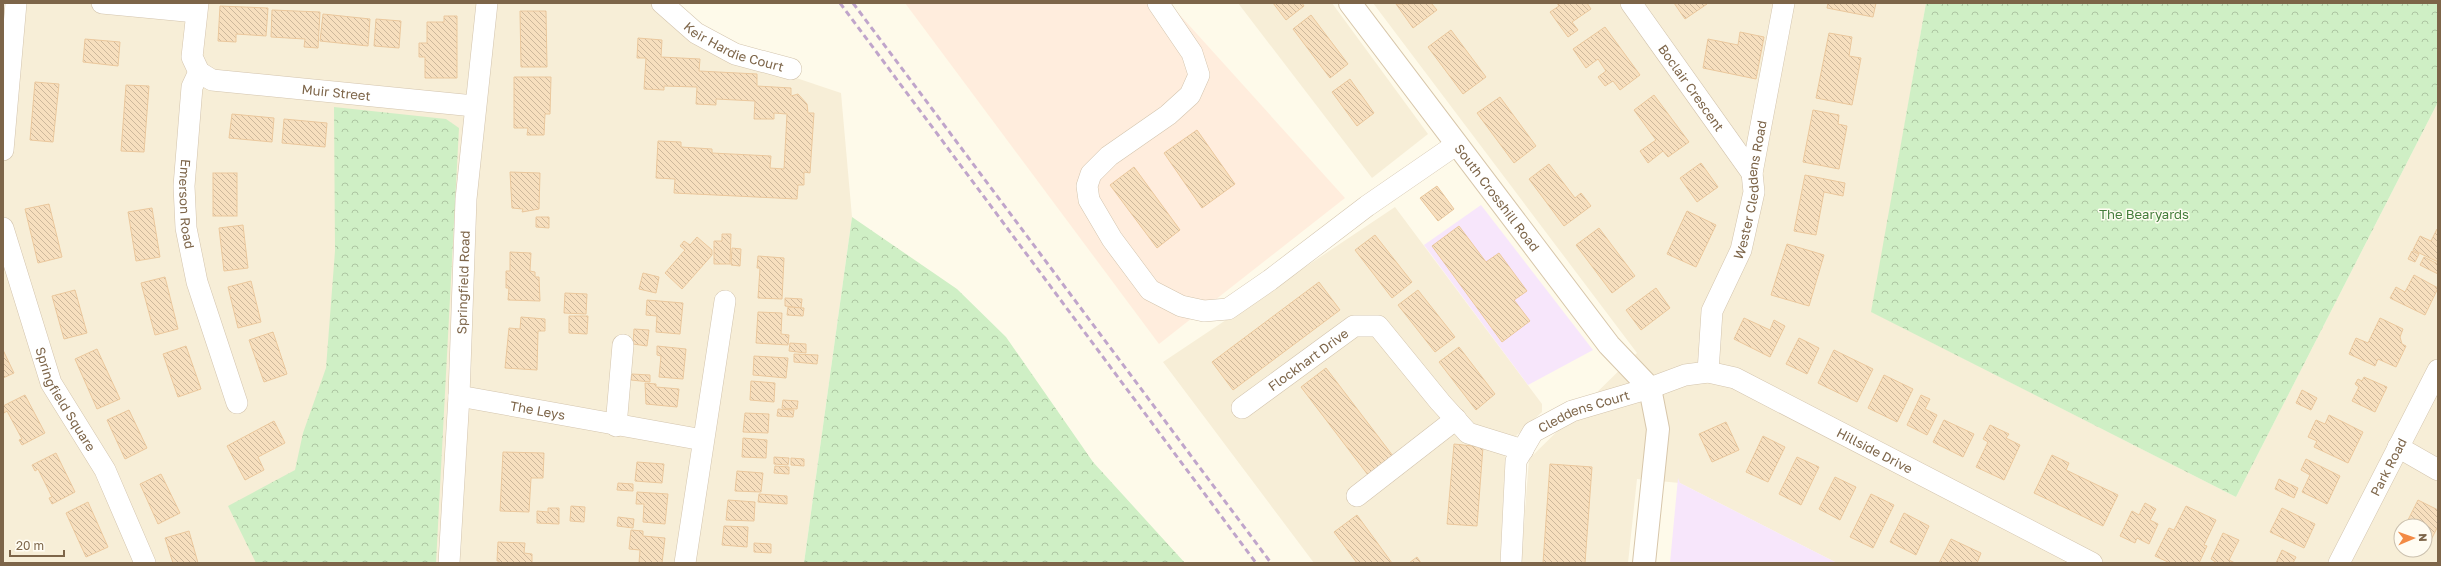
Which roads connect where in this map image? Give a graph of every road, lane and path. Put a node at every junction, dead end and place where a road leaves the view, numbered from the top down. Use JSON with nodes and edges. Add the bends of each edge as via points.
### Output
{"nodes":[{"id":1,"x":16,"y":3,"type":"edge"},
{"id":2,"x":102,"y":3,"type":"edge"},
{"id":3,"x":486,"y":3,"type":"edge"},
{"id":4,"x":662,"y":3,"type":"edge"},
{"id":5,"x":1158,"y":3,"type":"edge"},
{"id":6,"x":1350,"y":3,"type":"edge"},
{"id":7,"x":1631,"y":3,"type":"edge"},
{"id":8,"x":1784,"y":3,"type":"edge"},
{"id":9,"x":197,"y":8,"type":"edge"},
{"id":10,"x":790,"y":69,"type":"dead end"},
{"id":11,"x":200,"y":72,"type":"junction"},
{"id":12,"x":474,"y":106,"type":"junction"},
{"id":13,"x":1457,"y":144,"type":"junction"},
{"id":14,"x":3,"y":150,"type":"edge"},
{"id":15,"x":1752,"y":173,"type":"junction"},
{"id":16,"x":3,"y":228,"type":"edge"},
{"id":17,"x":725,"y":301,"type":"dead end"},
{"id":18,"x":623,"y":345,"type":"dead end"},
{"id":19,"x":2438,"y":370,"type":"edge"},
{"id":20,"x":1708,"y":372,"type":"junction"},
{"id":21,"x":1650,"y":388,"type":"junction"},
{"id":22,"x":459,"y":396,"type":"junction"},
{"id":23,"x":237,"y":402,"type":"dead end"},
{"id":24,"x":1242,"y":408,"type":"dead end"},
{"id":25,"x":1456,"y":420,"type":"junction"},
{"id":26,"x":616,"y":426,"type":"junction"},
{"id":27,"x":703,"y":440,"type":"junction"},
{"id":28,"x":2398,"y":446,"type":"junction"},
{"id":29,"x":1523,"y":450,"type":"junction"},
{"id":30,"x":2438,"y":470,"type":"edge"},
{"id":31,"x":1357,"y":496,"type":"dead end"},
{"id":32,"x":145,"y":563,"type":"edge"},
{"id":33,"x":450,"y":563,"type":"edge"},
{"id":34,"x":685,"y":563,"type":"edge"},
{"id":35,"x":1510,"y":563,"type":"edge"},
{"id":36,"x":1644,"y":563,"type":"edge"},
{"id":37,"x":2092,"y":563,"type":"edge"},
{"id":38,"x":2339,"y":563,"type":"edge"}],
"edges":[{"from":1,"to":14,"type":"street"},
{"from":2,"to":9,"type":"street"},
{"from":3,"to":12,"type":"street","name":"Springfield Road"},
{"from":4,"to":10,"type":"street","name":"Keir Hardie Court","via":[[696,33],[735,54]]},
{"from":5,"to":13,"type":"street","via":[[1192,53],[1199,76],[1190,95],[1168,115],[1109,156],[1091,174],[1087,186],[1089,200],[1112,239],[1150,290],[1181,306],[1204,312],[1228,309],[1367,206]]},
{"from":6,"to":13,"type":"street","name":"South Crosshill Road"},
{"from":7,"to":15,"type":"street","name":"Boclair Crescent"},
{"from":8,"to":15,"type":"street","name":"Wester Cleddens Road"},
{"from":9,"to":11,"type":"street","via":[[192,57]]},
{"from":11,"to":12,"type":"street","name":"Muir Street","via":[[212,80]]},
{"from":11,"to":23,"type":"street","name":"Emerson Road","via":[[192,87],[184,186],[186,228],[196,282]]},
{"from":12,"to":22,"type":"street","name":"Springfield Road","via":[[466,199]]},
{"from":13,"to":21,"type":"street","name":"South Crosshill Road","via":[[1609,345]]},
{"from":15,"to":20,"type":"street","name":"Wester Cleddens Road","via":[[1754,192],[1741,250],[1712,311]]},
{"from":16,"to":32,"type":"street","name":"Springfield Square","via":[[51,383],[105,470]]},
{"from":17,"to":27,"type":"street"},
{"from":18,"to":26,"type":"street"},
{"from":19,"to":28,"type":"street","name":"Park Road"},
{"from":20,"to":21,"type":"street","name":"Hillside Drive","via":[[1685,375]]},
{"from":20,"to":37,"type":"street","name":"Hillside Drive","via":[[1735,378]]},
{"from":21,"to":29,"type":"street","name":"Cleddens Court","via":[[1572,411],[1533,432]]},
{"from":21,"to":36,"type":"street","via":[[1658,429]]},
{"from":22,"to":26,"type":"street","name":"The Leys","via":[[536,408]]},
{"from":22,"to":33,"type":"street","name":"Springfield Road"},
{"from":24,"to":25,"type":"street","name":"Flockhart Drive","via":[[1354,326],[1378,326]]},
{"from":25,"to":29,"type":"street","name":"Flockhart Drive","via":[[1468,433]]},
{"from":25,"to":31,"type":"street"},
{"from":26,"to":27,"type":"street","name":"The Leys"},
{"from":27,"to":34,"type":"street"},
{"from":28,"to":30,"type":"street"},
{"from":28,"to":38,"type":"street","name":"Park Road"},
{"from":29,"to":35,"type":"street","name":"Cleddens Court","via":[[1516,461]]}]}
